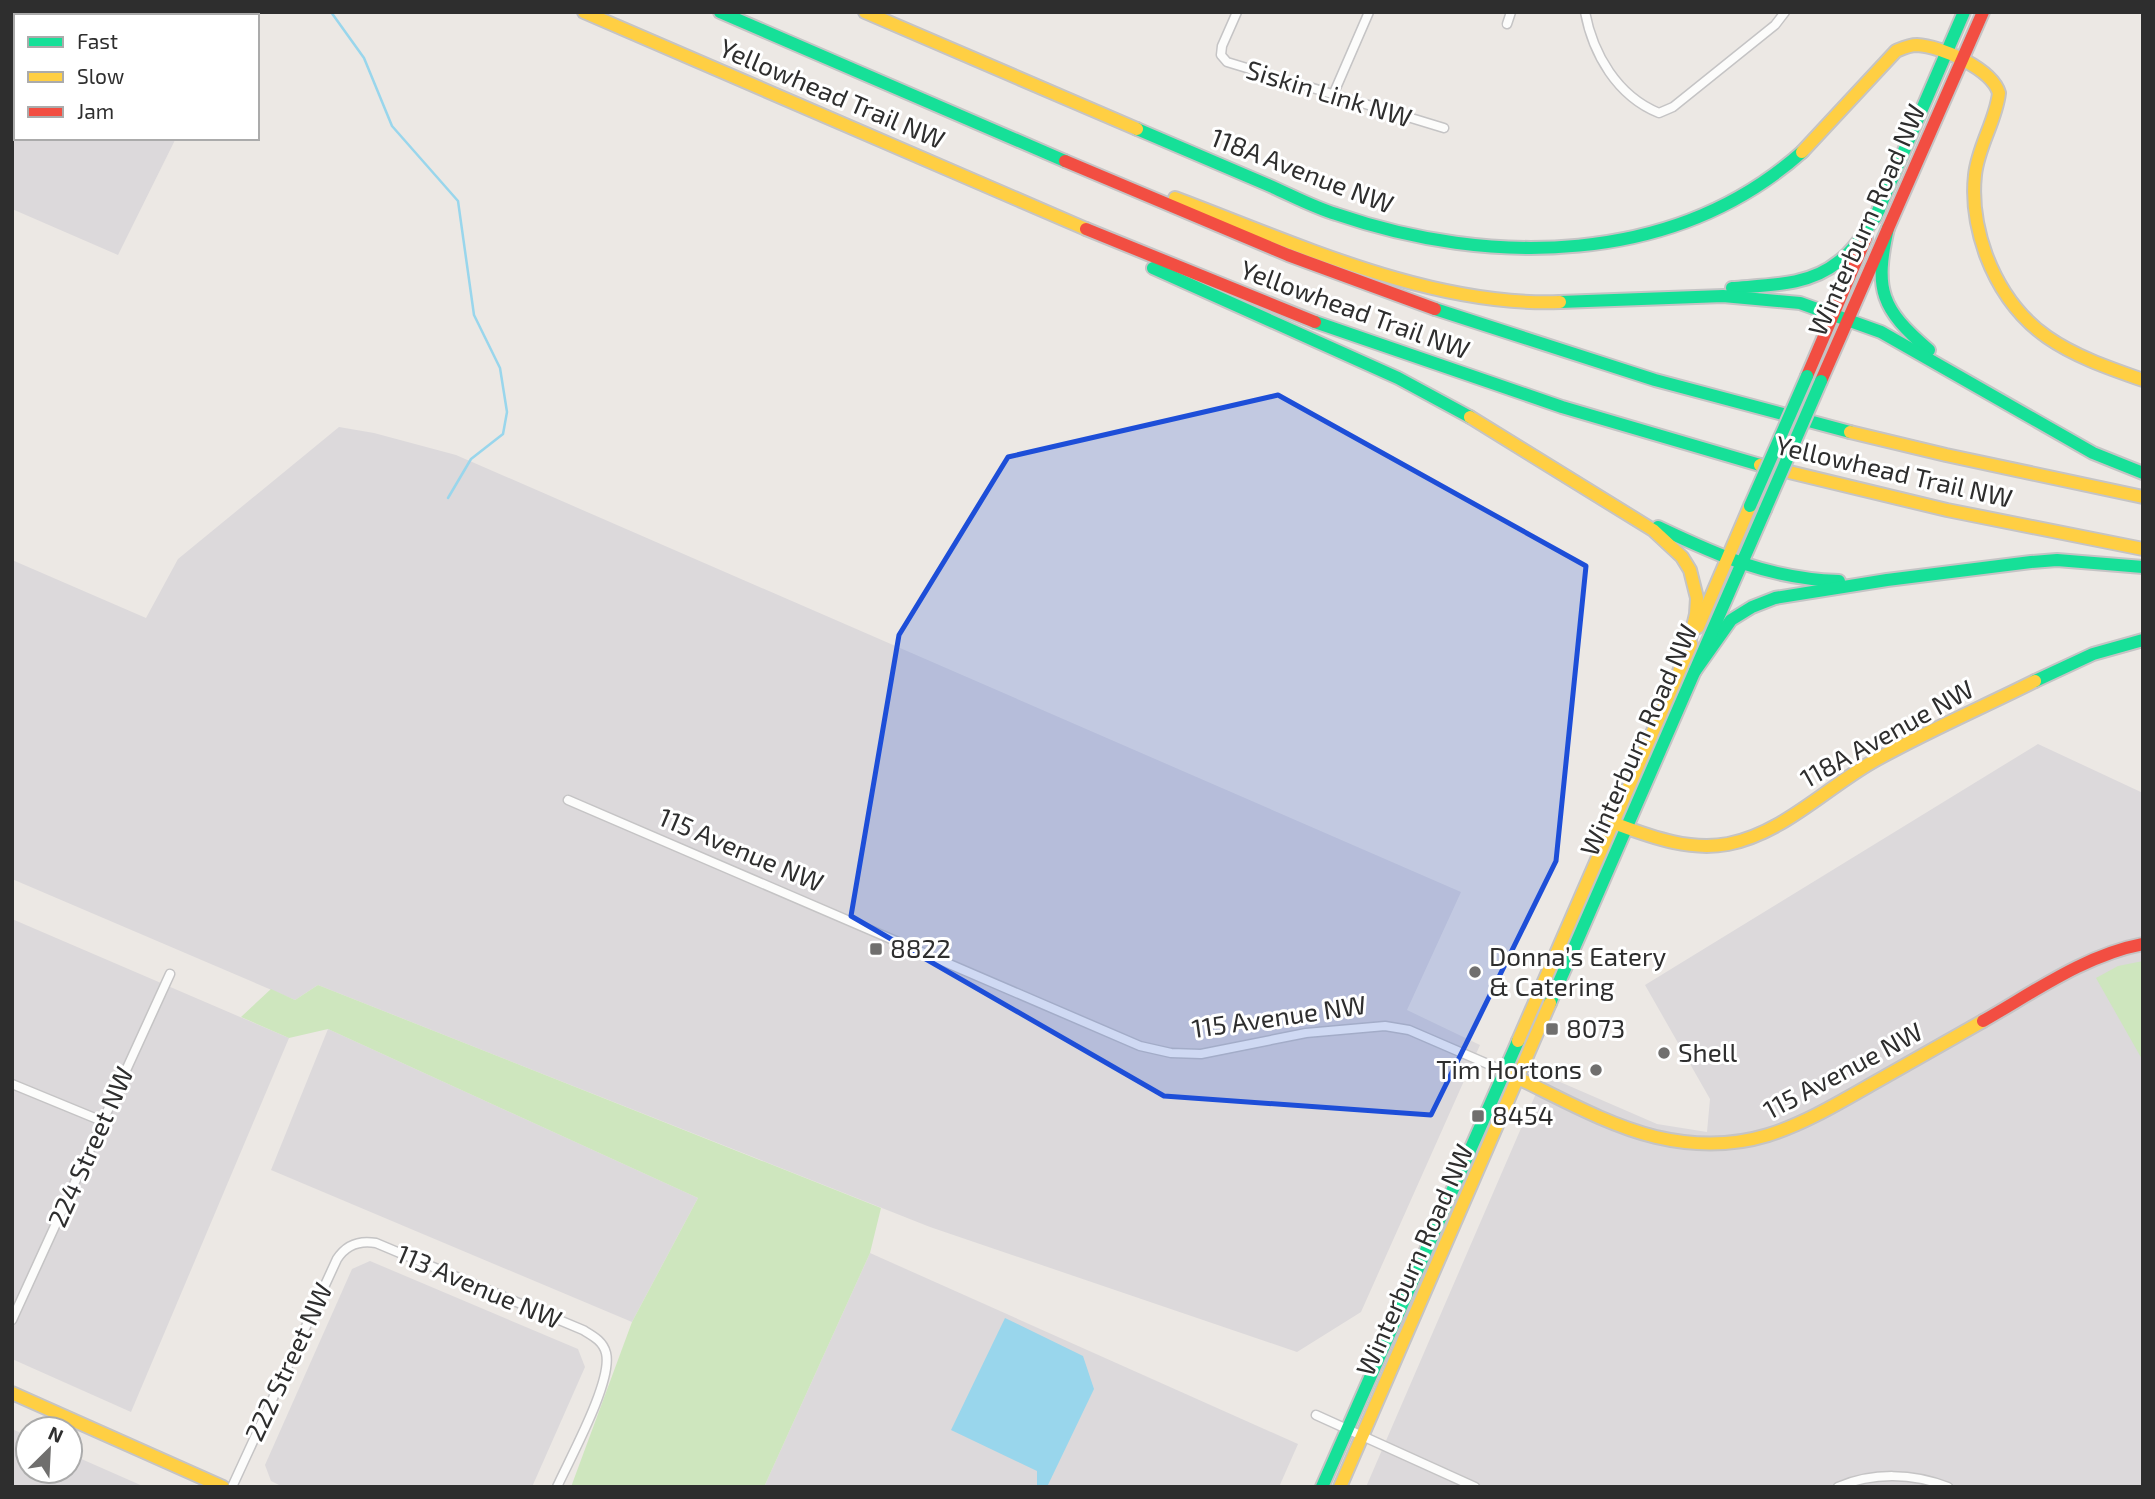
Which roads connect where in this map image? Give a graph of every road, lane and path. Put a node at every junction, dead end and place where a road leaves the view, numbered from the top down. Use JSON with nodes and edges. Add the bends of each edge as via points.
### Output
{"nodes":[{"id":1,"x":584,"y":12,"type":"edge"},
{"id":2,"x":720,"y":12,"type":"edge"},
{"id":3,"x":865,"y":12,"type":"edge"},
{"id":4,"x":1237,"y":12,"type":"edge"},
{"id":5,"x":1369,"y":12,"type":"edge"},
{"id":6,"x":1511,"y":12,"type":"edge"},
{"id":7,"x":1585,"y":12,"type":"edge"},
{"id":8,"x":1785,"y":12,"type":"edge"},
{"id":9,"x":1964,"y":12,"type":"edge"},
{"id":10,"x":1983,"y":12,"type":"edge"},
{"id":11,"x":1507,"y":24,"type":"dead end"},
{"id":12,"x":1946,"y":54,"type":"junction"},
{"id":13,"x":1962,"y":61,"type":"junction"},
{"id":14,"x":1333,"y":95,"type":"junction"},
{"id":15,"x":1444,"y":128,"type":"dead end"},
{"id":16,"x":996,"y":131,"type":"junction"},
{"id":17,"x":1879,"y":210,"type":"junction"},
{"id":18,"x":1050,"y":214,"type":"junction"},
{"id":19,"x":1888,"y":228,"type":"junction"},
{"id":20,"x":1670,"y":296,"type":"junction"},
{"id":21,"x":1832,"y":313,"type":"junction"},
{"id":22,"x":1847,"y":319,"type":"junction"},
{"id":23,"x":1964,"y":378,"type":"junction"},
{"id":24,"x":2143,"y":380,"type":"edge"},
{"id":25,"x":2143,"y":473,"type":"edge"},
{"id":26,"x":2143,"y":497,"type":"edge"},
{"id":27,"x":1612,"y":503,"type":"junction"},
{"id":28,"x":2143,"y":549,"type":"edge"},
{"id":29,"x":1727,"y":560,"type":"junction"},
{"id":30,"x":1740,"y":565,"type":"junction"},
{"id":31,"x":2143,"y":567,"type":"edge"},
{"id":32,"x":1887,"y":580,"type":"junction"},
{"id":33,"x":2143,"y":639,"type":"edge"},
{"id":34,"x":1687,"y":652,"type":"junction"},
{"id":35,"x":1695,"y":671,"type":"junction"},
{"id":36,"x":568,"y":800,"type":"dead end"},
{"id":37,"x":1613,"y":822,"type":"junction"},
{"id":38,"x":1626,"y":827,"type":"junction"},
{"id":39,"x":2143,"y":944,"type":"edge"},
{"id":40,"x":170,"y":974,"type":"dead end"},
{"id":41,"x":1504,"y":1071,"type":"junction"},
{"id":42,"x":1519,"y":1078,"type":"junction"},
{"id":43,"x":12,"y":1084,"type":"edge"},
{"id":44,"x":102,"y":1121,"type":"junction"},
{"id":45,"x":354,"y":1243,"type":"joint"},
{"id":46,"x":12,"y":1320,"type":"edge"},
{"id":47,"x":12,"y":1394,"type":"edge"},
{"id":48,"x":1316,"y":1415,"type":"dead end"},
{"id":49,"x":1348,"y":1429,"type":"junction"},
{"id":50,"x":1362,"y":1436,"type":"junction"},
{"id":51,"x":223,"y":1487,"type":"edge"},
{"id":52,"x":232,"y":1487,"type":"edge"},
{"id":53,"x":557,"y":1487,"type":"edge"},
{"id":54,"x":1322,"y":1487,"type":"edge"},
{"id":55,"x":1340,"y":1487,"type":"edge"},
{"id":56,"x":1475,"y":1487,"type":"edge"},
{"id":57,"x":1838,"y":1487,"type":"edge"},
{"id":58,"x":1948,"y":1487,"type":"edge"}],
"edges":[{"from":1,"to":18,"type":"main road","name":"Yellowhead Trail NW"},
{"from":2,"to":16,"type":"main road","name":"Yellowhead Trail NW"},
{"from":3,"to":12,"type":"main road","name":"118A Avenue NW","via":[[1335,214],[1402,233],[1490,248],[1587,245],[1635,237],[1702,216],[1737,199],[1794,159],[1896,51],[1920,45]]},
{"from":4,"to":14,"type":"street","name":"Siskin Link NW","via":[[1222,46],[1223,59]]},
{"from":5,"to":14,"type":"street"},
{"from":6,"to":11,"type":"street"},
{"from":7,"to":8,"type":"street","via":[[1605,68],[1659,113],[1673,107]]},
{"from":9,"to":12,"type":"main road","name":"Winterburn Road NW"},
{"from":10,"to":13,"type":"main road","name":"Winterburn Road NW"},
{"from":12,"to":13,"type":"main road","name":"118A Avenue NW"},
{"from":12,"to":17,"type":"main road","name":"Winterburn Road NW"},
{"from":13,"to":19,"type":"main road","name":"Winterburn Road NW"},
{"from":13,"to":24,"type":"main road","name":"118A Avenue NW","via":[[1990,75],[2000,92],[1978,154],[1973,194],[1997,282],[2012,308],[2047,340],[2074,356]]},
{"from":14,"to":15,"type":"street","name":"Siskin Link NW"},
{"from":16,"to":20,"type":"main road","via":[[1324,254],[1451,293],[1539,303]]},
{"from":16,"to":26,"type":"main road","name":"Yellowhead Trail NW","via":[[1290,256],[1520,338],[1836,429]]},
{"from":17,"to":20,"type":"main road","via":[[1851,251],[1816,277]]},
{"from":17,"to":21,"type":"main road","name":"Winterburn Road NW"},
{"from":18,"to":27,"type":"main road","via":[[1136,261],[1398,378]]},
{"from":18,"to":28,"type":"main road","name":"Yellowhead Trail NW","via":[[1370,342],[1600,419],[1853,488]]},
{"from":19,"to":22,"type":"main road","name":"Winterburn Road NW"},
{"from":19,"to":23,"type":"main road","via":[[1880,258],[1886,304],[1902,327]]},
{"from":20,"to":21,"type":"main road","via":[[1784,300]]},
{"from":21,"to":22,"type":"main road"},
{"from":21,"to":29,"type":"main road","name":"Winterburn Road NW","bridge":true},
{"from":22,"to":23,"type":"main road","via":[[1881,332]]},
{"from":22,"to":30,"type":"main road","name":"Winterburn Road NW","bridge":true},
{"from":23,"to":25,"type":"main road","via":[[2093,453]]},
{"from":27,"to":29,"type":"main road"},
{"from":27,"to":34,"type":"main road","via":[[1669,543],[1687,564],[1698,602]]},
{"from":29,"to":30,"type":"main road"},
{"from":29,"to":34,"type":"main road","name":"Winterburn Road NW"},
{"from":30,"to":32,"type":"main road","via":[[1799,579]]},
{"from":30,"to":35,"type":"main road","name":"Winterburn Road NW"},
{"from":31,"to":32,"type":"main road","via":[[2057,560]]},
{"from":32,"to":35,"type":"main road","via":[[1775,598],[1752,607],[1731,620]]},
{"from":33,"to":38,"type":"main road","name":"118A Avenue NW","via":[[2090,655],[1901,747],[1751,838],[1689,846]]},
{"from":34,"to":37,"type":"main road","name":"Winterburn Road NW"},
{"from":35,"to":38,"type":"main road","name":"Winterburn Road NW"},
{"from":36,"to":41,"type":"street","name":"115 Avenue NW","via":[[1140,1046],[1201,1054],[1306,1033],[1385,1026],[1409,1030]]},
{"from":37,"to":38,"type":"main road","name":"118A Avenue NW"},
{"from":37,"to":41,"type":"main road","name":"Winterburn Road NW"},
{"from":38,"to":42,"type":"main road","name":"Winterburn Road NW"},
{"from":39,"to":42,"type":"main road","name":"115 Avenue NW","via":[[2095,957],[1804,1123],[1758,1140],[1707,1145],[1661,1139]]},
{"from":40,"to":44,"type":"street","name":"224 Street NW"},
{"from":41,"to":42,"type":"main road","name":"115 Avenue NW"},
{"from":41,"to":49,"type":"main road","name":"Winterburn Road NW"},
{"from":42,"to":50,"type":"main road","name":"Winterburn Road NW"},
{"from":43,"to":44,"type":"street"},
{"from":44,"to":46,"type":"street","name":"224 Street NW"},
{"from":45,"to":52,"type":"street","name":"222 Street NW","via":[[337,1259]]},
{"from":45,"to":53,"type":"street","name":"113 Avenue NW","via":[[376,1243],[583,1330],[601,1342],[607,1361],[602,1386]]},
{"from":47,"to":51,"type":"main road"},
{"from":48,"to":49,"type":"street"},
{"from":49,"to":50,"type":"street"},
{"from":49,"to":54,"type":"main road","name":"Winterburn Road NW"},
{"from":50,"to":55,"type":"main road","name":"Winterburn Road NW"},
{"from":50,"to":56,"type":"street"},
{"from":57,"to":58,"type":"street","via":[[1877,1476],[1922,1478]]}]}
